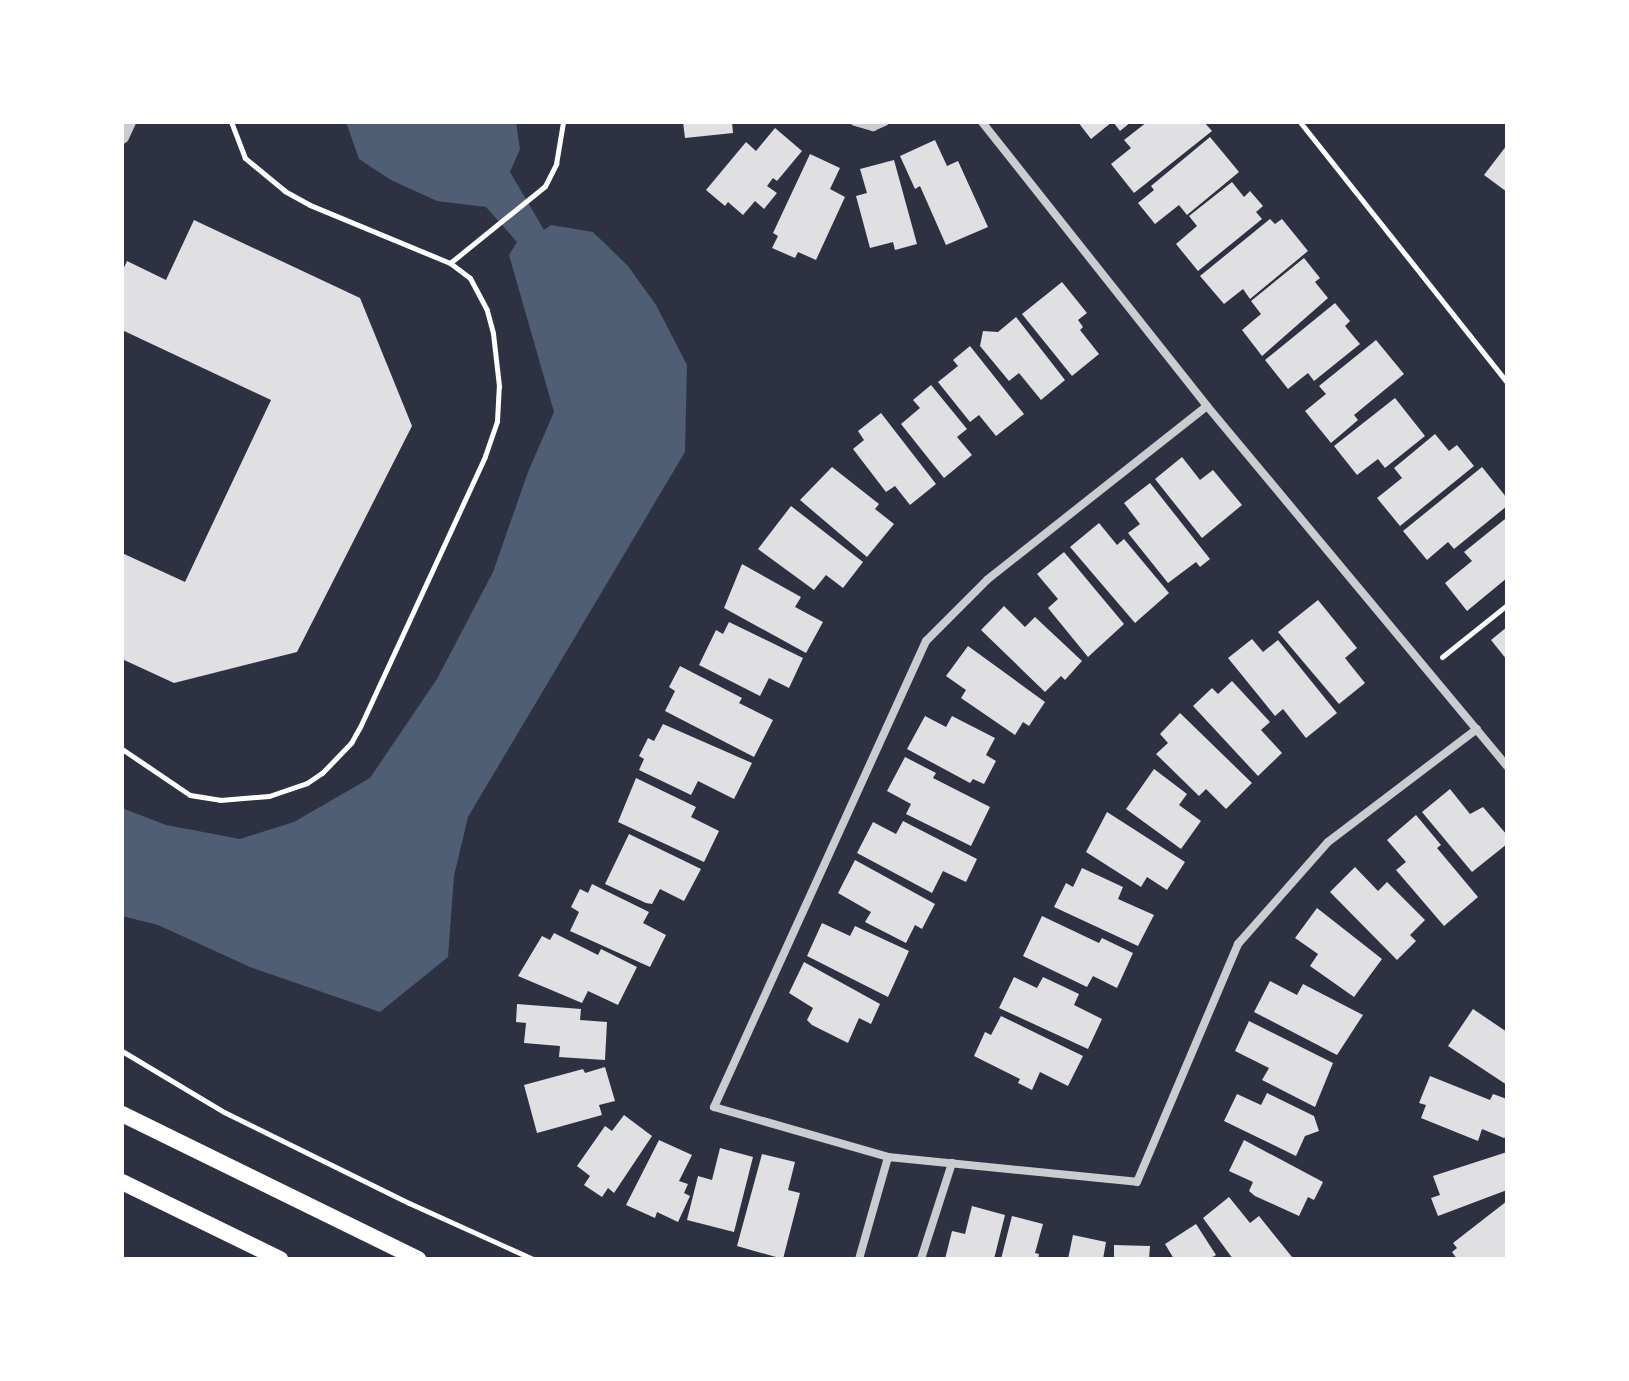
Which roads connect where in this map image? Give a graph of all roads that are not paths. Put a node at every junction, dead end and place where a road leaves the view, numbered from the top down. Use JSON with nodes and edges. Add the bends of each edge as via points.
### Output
{"nodes":[{"id":1,"x":129,"y":122,"type":"edge"},
{"id":2,"x":855,"y":122,"type":"edge"},
{"id":3,"x":885,"y":122,"type":"edge"},
{"id":4,"x":982,"y":122,"type":"edge"},
{"id":5,"x":122,"y":137,"type":"edge"},
{"id":6,"x":1207,"y":406,"type":"junction"},
{"id":7,"x":1477,"y":729,"type":"junction"},
{"id":8,"x":1507,"y":766,"type":"edge"},
{"id":9,"x":122,"y":1114,"type":"edge"},
{"id":10,"x":888,"y":1157,"type":"junction"},
{"id":11,"x":952,"y":1163,"type":"junction"},
{"id":12,"x":122,"y":1182,"type":"edge"},
{"id":13,"x":280,"y":1259,"type":"edge"},
{"id":14,"x":418,"y":1259,"type":"edge"},
{"id":15,"x":859,"y":1259,"type":"edge"},
{"id":16,"x":921,"y":1259,"type":"edge"}],
"edges":[{"from":1,"to":5,"type":"street"},
{"from":2,"to":3,"type":"street","via":[[873,127]]},
{"from":4,"to":6,"type":"street"},
{"from":6,"to":7,"type":"street"},
{"from":6,"to":10,"type":"street","via":[[987,580],[926,641],[714,1107]]},
{"from":7,"to":8,"type":"street"},
{"from":7,"to":11,"type":"street","via":[[1328,842],[1238,944],[1137,1182]]},
{"from":9,"to":14,"type":"main road"},
{"from":10,"to":11,"type":"street"},
{"from":10,"to":15,"type":"street"},
{"from":11,"to":16,"type":"street"},
{"from":12,"to":13,"type":"main road"}]}
